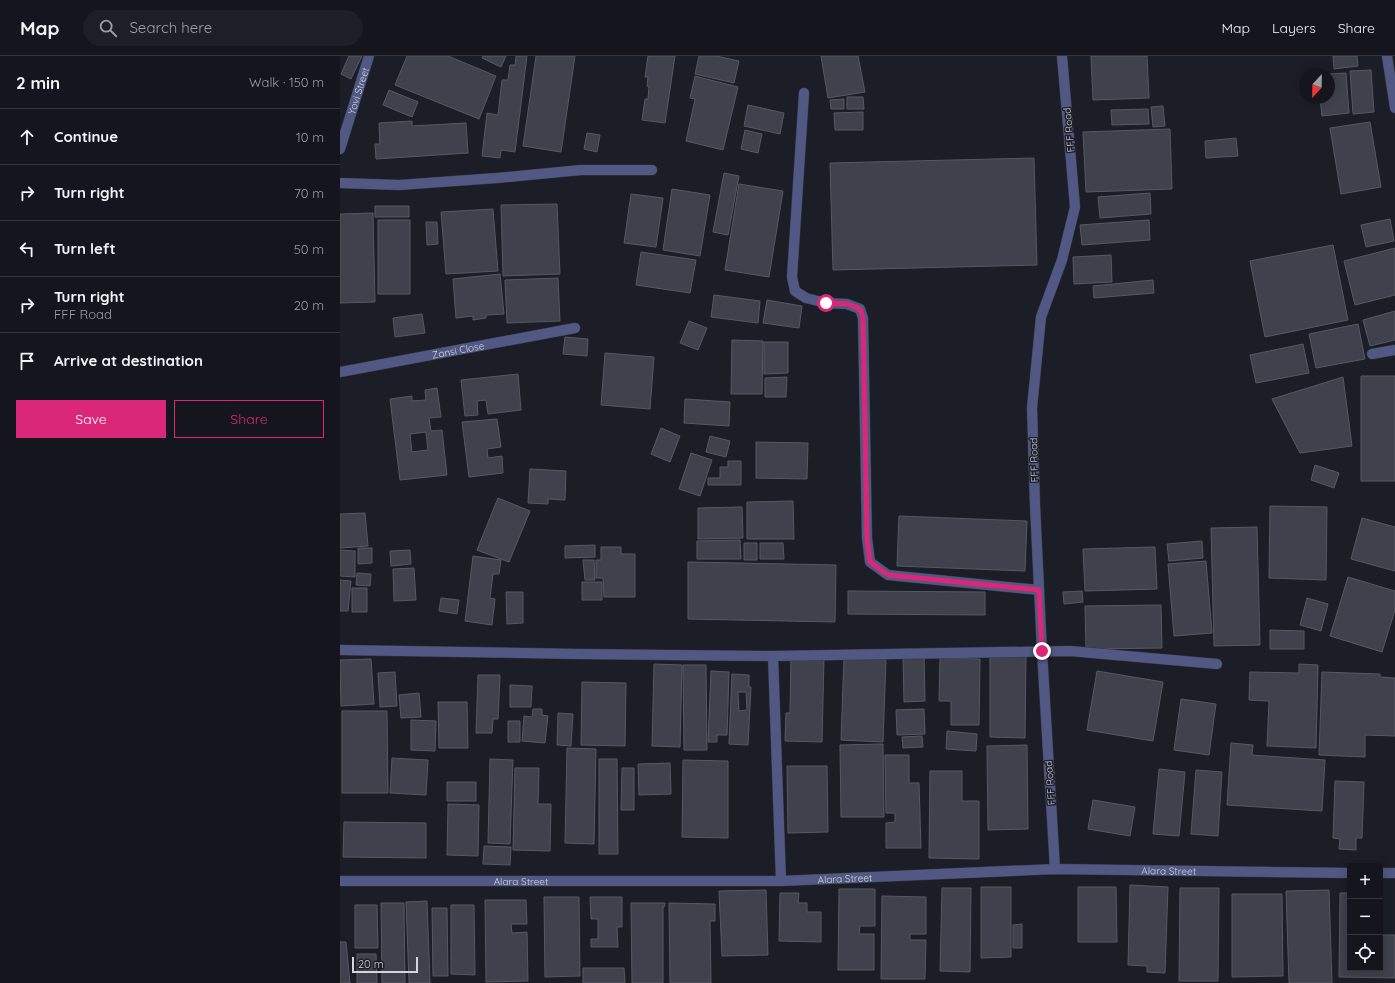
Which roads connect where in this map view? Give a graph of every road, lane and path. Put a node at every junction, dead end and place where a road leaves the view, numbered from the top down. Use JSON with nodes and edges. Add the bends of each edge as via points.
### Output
{"nodes":[{"id":1,"x":369,"y":56,"type":"edge"},
{"id":2,"x":1062,"y":56,"type":"edge"},
{"id":3,"x":1387,"y":56,"type":"edge"},
{"id":4,"x":804,"y":93,"type":"dead end"},
{"id":5,"x":1395,"y":108,"type":"edge"},
{"id":6,"x":340,"y":149,"type":"edge"},
{"id":7,"x":652,"y":170,"type":"dead end"},
{"id":8,"x":340,"y":183,"type":"edge"},
{"id":9,"x":575,"y":328,"type":"dead end"},
{"id":10,"x":1395,"y":350,"type":"edge"},
{"id":11,"x":1372,"y":354,"type":"dead end"},
{"id":12,"x":340,"y":372,"type":"edge"},
{"id":13,"x":1039,"y":590,"type":"junction"},
{"id":14,"x":340,"y":650,"type":"edge"},
{"id":15,"x":1042,"y":651,"type":"junction"},
{"id":16,"x":773,"y":656,"type":"junction"},
{"id":17,"x":1218,"y":664,"type":"dead end"},
{"id":18,"x":1055,"y":869,"type":"junction"},
{"id":19,"x":1383,"y":873,"type":"edge"},
{"id":20,"x":1395,"y":873,"type":"edge"},
{"id":21,"x":1347,"y":874,"type":"edge"},
{"id":22,"x":340,"y":881,"type":"edge"},
{"id":23,"x":781,"y":881,"type":"junction"}],
"edges":[{"from":1,"to":6,"type":"street","name":"Yovi Street"},
{"from":2,"to":13,"type":"street","name":"FFF Road","via":[[1076,207],[1062,260],[1040,325],[1032,408]]},
{"from":3,"to":5,"type":"street"},
{"from":4,"to":13,"type":"street","via":[[792,277],[795,291],[806,298],[826,303],[848,304],[860,309],[863,318],[867,538],[870,562],[888,575]]},
{"from":7,"to":8,"type":"street","via":[[581,170],[399,184]]},
{"from":9,"to":12,"type":"street","name":"Zansi Close"},
{"from":10,"to":11,"type":"street"},
{"from":13,"to":15,"type":"street","name":"FFF Road"},
{"from":14,"to":16,"type":"street"},
{"from":15,"to":16,"type":"street"},
{"from":15,"to":17,"type":"street","via":[[1070,651]]},
{"from":15,"to":18,"type":"street","name":"FFF Road"},
{"from":16,"to":23,"type":"street"},
{"from":18,"to":21,"type":"street","name":"Alara Street"},
{"from":18,"to":23,"type":"street","name":"Alara Street"},
{"from":19,"to":20,"type":"street"},
{"from":22,"to":23,"type":"street","name":"Alara Street"}]}
